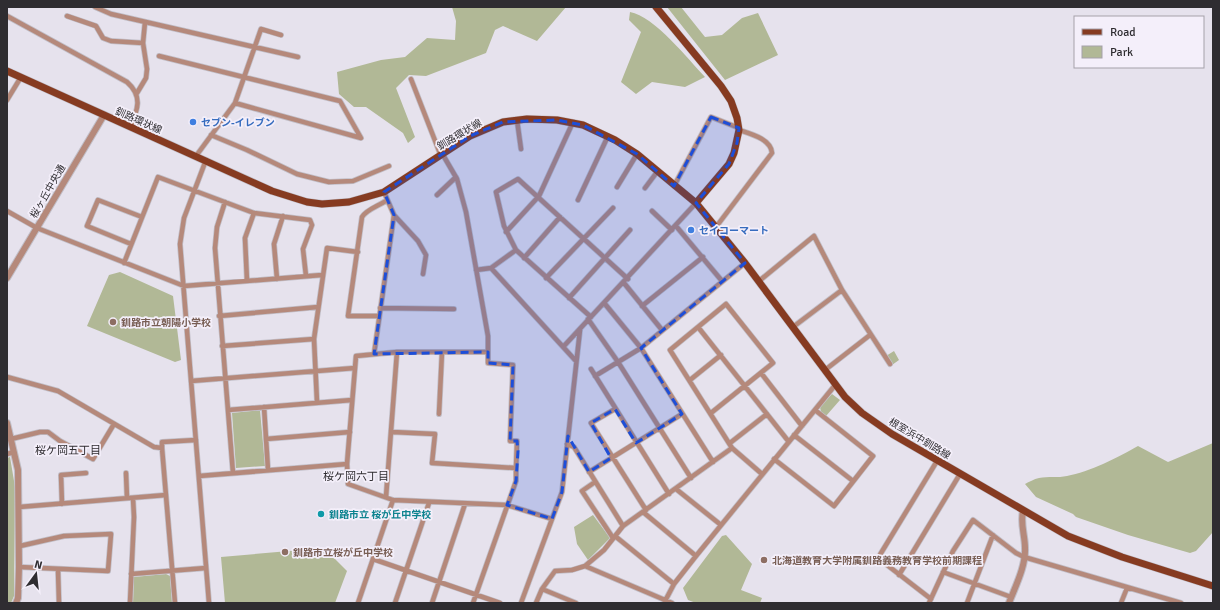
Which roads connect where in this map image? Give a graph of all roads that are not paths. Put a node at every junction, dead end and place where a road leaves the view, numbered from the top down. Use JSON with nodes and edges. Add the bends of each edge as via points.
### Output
{"nodes":[{"id":1,"x":95,"y":7,"type":"edge"},
{"id":2,"x":656,"y":7,"type":"edge"},
{"id":3,"x":7,"y":16,"type":"edge"},
{"id":4,"x":67,"y":16,"type":"dead end"},
{"id":5,"x":146,"y":22,"type":"junction"},
{"id":6,"x":281,"y":35,"type":"dead end"},
{"id":7,"x":143,"y":43,"type":"junction"},
{"id":8,"x":254,"y":47,"type":"junction"},
{"id":9,"x":159,"y":56,"type":"dead end"},
{"id":10,"x":298,"y":57,"type":"dead end"},
{"id":11,"x":7,"y":71,"type":"edge"},
{"id":12,"x":20,"y":77,"type":"junction"},
{"id":13,"x":245,"y":77,"type":"junction"},
{"id":14,"x":411,"y":79,"type":"dead end"},
{"id":15,"x":137,"y":93,"type":"junction"},
{"id":16,"x":7,"y":100,"type":"edge"},
{"id":17,"x":235,"y":104,"type":"junction"},
{"id":18,"x":104,"y":115,"type":"junction"},
{"id":19,"x":517,"y":120,"type":"junction"},
{"id":20,"x":573,"y":122,"type":"junction"},
{"id":21,"x":130,"y":127,"type":"junction"},
{"id":22,"x":739,"y":129,"type":"junction"},
{"id":23,"x":211,"y":135,"type":"junction"},
{"id":24,"x":608,"y":136,"type":"junction"},
{"id":25,"x":521,"y":149,"type":"dead end"},
{"id":26,"x":637,"y":154,"type":"junction"},
{"id":27,"x":442,"y":155,"type":"junction"},
{"id":28,"x":196,"y":156,"type":"junction"},
{"id":29,"x":206,"y":160,"type":"junction"},
{"id":30,"x":389,"y":166,"type":"dead end"},
{"id":31,"x":657,"y":172,"type":"junction"},
{"id":32,"x":456,"y":177,"type":"junction"},
{"id":33,"x":674,"y":186,"type":"junction"},
{"id":34,"x":617,"y":187,"type":"dead end"},
{"id":35,"x":645,"y":188,"type":"dead end"},
{"id":36,"x":194,"y":190,"type":"junction"},
{"id":37,"x":384,"y":192,"type":"junction"},
{"id":38,"x":437,"y":195,"type":"dead end"},
{"id":39,"x":539,"y":196,"type":"junction"},
{"id":40,"x":387,"y":200,"type":"junction"},
{"id":41,"x":578,"y":200,"type":"dead end"},
{"id":42,"x":225,"y":202,"type":"junction"},
{"id":43,"x":696,"y":203,"type":"junction"},
{"id":44,"x":613,"y":208,"type":"dead end"},
{"id":45,"x":7,"y":211,"type":"edge"},
{"id":46,"x":652,"y":211,"type":"dead end"},
{"id":47,"x":254,"y":213,"type":"junction"},
{"id":48,"x":394,"y":215,"type":"junction"},
{"id":49,"x":283,"y":216,"type":"junction"},
{"id":50,"x":142,"y":217,"type":"junction"},
{"id":51,"x":560,"y":217,"type":"junction"},
{"id":52,"x":716,"y":227,"type":"junction"},
{"id":53,"x":37,"y":228,"type":"junction"},
{"id":54,"x":674,"y":228,"type":"junction"},
{"id":55,"x":630,"y":230,"type":"dead end"},
{"id":56,"x":506,"y":232,"type":"junction"},
{"id":57,"x":584,"y":238,"type":"junction"},
{"id":58,"x":131,"y":244,"type":"junction"},
{"id":59,"x":516,"y":250,"type":"junction"},
{"id":60,"x":358,"y":252,"type":"junction"},
{"id":61,"x":703,"y":257,"type":"junction"},
{"id":62,"x":524,"y":258,"type":"junction"},
{"id":63,"x":606,"y":259,"type":"junction"},
{"id":64,"x":124,"y":263,"type":"junction"},
{"id":65,"x":745,"y":263,"type":"junction"},
{"id":66,"x":491,"y":268,"type":"junction"},
{"id":67,"x":476,"y":270,"type":"junction"},
{"id":68,"x":423,"y":274,"type":"dead end"},
{"id":69,"x":322,"y":275,"type":"junction"},
{"id":70,"x":306,"y":276,"type":"junction"},
{"id":71,"x":7,"y":278,"type":"edge"},
{"id":72,"x":546,"y":278,"type":"junction"},
{"id":73,"x":277,"y":279,"type":"junction"},
{"id":74,"x":247,"y":281,"type":"junction"},
{"id":75,"x":626,"y":281,"type":"junction"},
{"id":76,"x":722,"y":281,"type":"junction"},
{"id":77,"x":759,"y":281,"type":"junction"},
{"id":78,"x":218,"y":284,"type":"junction"},
{"id":79,"x":184,"y":286,"type":"junction"},
{"id":80,"x":842,"y":290,"type":"junction"},
{"id":81,"x":569,"y":298,"type":"junction"},
{"id":82,"x":605,"y":304,"type":"junction"},
{"id":83,"x":642,"y":306,"type":"junction"},
{"id":84,"x":318,"y":307,"type":"junction"},
{"id":85,"x":380,"y":308,"type":"junction"},
{"id":86,"x":454,"y":309,"type":"dead end"},
{"id":87,"x":220,"y":316,"type":"junction"},
{"id":88,"x":379,"y":316,"type":"junction"},
{"id":89,"x":590,"y":318,"type":"junction"},
{"id":90,"x":698,"y":327,"type":"junction"},
{"id":91,"x":793,"y":327,"type":"junction"},
{"id":92,"x":580,"y":330,"type":"junction"},
{"id":93,"x":662,"y":330,"type":"junction"},
{"id":94,"x":870,"y":336,"type":"junction"},
{"id":95,"x":314,"y":339,"type":"junction"},
{"id":96,"x":222,"y":346,"type":"junction"},
{"id":97,"x":564,"y":346,"type":"junction"},
{"id":98,"x":641,"y":348,"type":"junction"},
{"id":99,"x":397,"y":352,"type":"junction"},
{"id":100,"x":442,"y":352,"type":"junction"},
{"id":101,"x":488,"y":352,"type":"junction"},
{"id":102,"x":374,"y":354,"type":"junction"},
{"id":103,"x":721,"y":355,"type":"junction"},
{"id":104,"x":575,"y":360,"type":"junction"},
{"id":105,"x":618,"y":362,"type":"junction"},
{"id":106,"x":890,"y":364,"type":"dead end"},
{"id":107,"x":354,"y":368,"type":"junction"},
{"id":108,"x":591,"y":369,"type":"dead end"},
{"id":109,"x":825,"y":370,"type":"junction"},
{"id":110,"x":315,"y":371,"type":"junction"},
{"id":111,"x":761,"y":373,"type":"junction"},
{"id":112,"x":595,"y":376,"type":"junction"},
{"id":113,"x":7,"y":377,"type":"edge"},
{"id":114,"x":225,"y":378,"type":"junction"},
{"id":115,"x":690,"y":380,"type":"junction"},
{"id":116,"x":191,"y":381,"type":"junction"},
{"id":117,"x":836,"y":384,"type":"junction"},
{"id":118,"x":744,"y":386,"type":"junction"},
{"id":119,"x":352,"y":400,"type":"junction"},
{"id":120,"x":317,"y":402,"type":"junction"},
{"id":121,"x":264,"y":407,"type":"junction"},
{"id":122,"x":614,"y":409,"type":"junction"},
{"id":123,"x":228,"y":410,"type":"junction"},
{"id":124,"x":815,"y":410,"type":"junction"},
{"id":125,"x":711,"y":412,"type":"junction"},
{"id":126,"x":439,"y":414,"type":"dead end"},
{"id":127,"x":682,"y":414,"type":"junction"},
{"id":128,"x":767,"y":414,"type":"junction"},
{"id":129,"x":7,"y":423,"type":"edge"},
{"id":130,"x":114,"y":424,"type":"junction"},
{"id":131,"x":802,"y":426,"type":"junction"},
{"id":132,"x":660,"y":428,"type":"junction"},
{"id":133,"x":350,"y":432,"type":"junction"},
{"id":134,"x":392,"y":432,"type":"junction"},
{"id":135,"x":794,"y":436,"type":"junction"},
{"id":136,"x":11,"y":439,"type":"junction"},
{"id":137,"x":266,"y":439,"type":"junction"},
{"id":138,"x":196,"y":440,"type":"junction"},
{"id":139,"x":789,"y":442,"type":"junction"},
{"id":140,"x":636,"y":443,"type":"junction"},
{"id":141,"x":567,"y":444,"type":"junction"},
{"id":142,"x":731,"y":445,"type":"junction"},
{"id":143,"x":162,"y":448,"type":"junction"},
{"id":144,"x":14,"y":452,"type":"junction"},
{"id":145,"x":7,"y":454,"type":"edge"},
{"id":146,"x":611,"y":458,"type":"junction"},
{"id":147,"x":774,"y":459,"type":"junction"},
{"id":148,"x":937,"y":461,"type":"junction"},
{"id":149,"x":713,"y":462,"type":"junction"},
{"id":150,"x":347,"y":464,"type":"junction"},
{"id":151,"x":516,"y":468,"type":"junction"},
{"id":152,"x":268,"y":470,"type":"junction"},
{"id":153,"x":589,"y":472,"type":"junction"},
{"id":154,"x":86,"y":473,"type":"dead end"},
{"id":155,"x":126,"y":473,"type":"dead end"},
{"id":156,"x":233,"y":473,"type":"junction"},
{"id":157,"x":762,"y":474,"type":"junction"},
{"id":158,"x":960,"y":474,"type":"junction"},
{"id":159,"x":199,"y":476,"type":"junction"},
{"id":160,"x":691,"y":478,"type":"junction"},
{"id":161,"x":853,"y":481,"type":"junction"},
{"id":162,"x":595,"y":482,"type":"junction"},
{"id":163,"x":676,"y":489,"type":"junction"},
{"id":164,"x":669,"y":494,"type":"junction"},
{"id":165,"x":166,"y":495,"type":"junction"},
{"id":166,"x":386,"y":497,"type":"junction"},
{"id":167,"x":127,"y":498,"type":"junction"},
{"id":168,"x":133,"y":498,"type":"junction"},
{"id":169,"x":393,"y":500,"type":"junction"},
{"id":170,"x":429,"y":503,"type":"junction"},
{"id":171,"x":62,"y":504,"type":"junction"},
{"id":172,"x":465,"y":504,"type":"junction"},
{"id":173,"x":507,"y":506,"type":"junction"},
{"id":174,"x":20,"y":507,"type":"junction"},
{"id":175,"x":644,"y":511,"type":"junction"},
{"id":176,"x":1023,"y":511,"type":"junction"},
{"id":177,"x":552,"y":519,"type":"junction"},
{"id":178,"x":721,"y":525,"type":"junction"},
{"id":179,"x":623,"y":526,"type":"junction"},
{"id":180,"x":993,"y":535,"type":"junction"},
{"id":181,"x":614,"y":537,"type":"junction"},
{"id":182,"x":20,"y":546,"type":"junction"},
{"id":183,"x":696,"y":556,"type":"junction"},
{"id":184,"x":1024,"y":557,"type":"junction"},
{"id":185,"x":373,"y":560,"type":"junction"},
{"id":186,"x":584,"y":566,"type":"junction"},
{"id":187,"x":19,"y":567,"type":"junction"},
{"id":188,"x":206,"y":568,"type":"junction"},
{"id":189,"x":58,"y":570,"type":"junction"},
{"id":190,"x":173,"y":571,"type":"junction"},
{"id":191,"x":406,"y":571,"type":"junction"},
{"id":192,"x":943,"y":572,"type":"junction"},
{"id":193,"x":131,"y":574,"type":"junction"},
{"id":194,"x":899,"y":574,"type":"junction"},
{"id":195,"x":439,"y":583,"type":"junction"},
{"id":196,"x":974,"y":583,"type":"junction"},
{"id":197,"x":674,"y":584,"type":"junction"},
{"id":198,"x":1213,"y":586,"type":"edge"},
{"id":199,"x":1127,"y":588,"type":"junction"},
{"id":200,"x":542,"y":589,"type":"junction"},
{"id":201,"x":476,"y":595,"type":"junction"},
{"id":202,"x":1010,"y":600,"type":"edge"},
{"id":203,"x":930,"y":601,"type":"edge"},
{"id":204,"x":665,"y":602,"type":"edge"},
{"id":205,"x":16,"y":603,"type":"edge"},
{"id":206,"x":59,"y":603,"type":"edge"},
{"id":207,"x":130,"y":603,"type":"edge"},
{"id":208,"x":175,"y":603,"type":"edge"},
{"id":209,"x":209,"y":603,"type":"edge"},
{"id":210,"x":358,"y":603,"type":"edge"},
{"id":211,"x":395,"y":603,"type":"edge"},
{"id":212,"x":432,"y":603,"type":"edge"},
{"id":213,"x":473,"y":603,"type":"edge"},
{"id":214,"x":500,"y":603,"type":"edge"},
{"id":215,"x":520,"y":603,"type":"edge"},
{"id":216,"x":536,"y":603,"type":"edge"},
{"id":217,"x":576,"y":603,"type":"edge"},
{"id":218,"x":672,"y":603,"type":"edge"},
{"id":219,"x":967,"y":603,"type":"edge"},
{"id":220,"x":1122,"y":603,"type":"edge"},
{"id":221,"x":1181,"y":603,"type":"edge"}],
"edges":[{"from":1,"to":5,"type":"street","via":[[111,14]]},
{"from":2,"to":22,"type":"main road","via":[[721,86],[731,101]]},
{"from":3,"to":15,"type":"street","via":[[127,82]]},
{"from":4,"to":7,"type":"street","via":[[96,26],[103,38],[111,41]]},
{"from":5,"to":7,"type":"street"},
{"from":5,"to":8,"type":"street"},
{"from":6,"to":8,"type":"street","via":[[261,29]]},
{"from":7,"to":15,"type":"street","via":[[146,74]]},
{"from":8,"to":10,"type":"street"},
{"from":8,"to":13,"type":"street"},
{"from":9,"to":13,"type":"street"},
{"from":11,"to":12,"type":"main road","name":"釧路環状線"},
{"from":12,"to":16,"type":"street"},
{"from":12,"to":18,"type":"main road","name":"釧路環状線"},
{"from":13,"to":17,"type":"street"},
{"from":13,"to":17,"type":"street","via":[[340,101],[361,138]]},
{"from":14,"to":27,"type":"street"},
{"from":15,"to":21,"type":"street","via":[[138,107]]},
{"from":17,"to":23,"type":"street"},
{"from":18,"to":21,"type":"main road","name":"釧路環状線"},
{"from":18,"to":53,"type":"street","name":"桜ヶ丘中央通"},
{"from":19,"to":20,"type":"main road","name":"釧路環状線"},
{"from":19,"to":25,"type":"street"},
{"from":19,"to":27,"type":"main road","name":"釧路環状線","via":[[489,127]]},
{"from":20,"to":24,"type":"main road","name":"釧路環状線"},
{"from":20,"to":39,"type":"street"},
{"from":21,"to":28,"type":"main road","name":"釧路環状線"},
{"from":22,"to":33,"type":"street","via":[[711,117]]},
{"from":22,"to":43,"type":"main road","via":[[729,164]]},
{"from":22,"to":52,"type":"street","via":[[766,142],[772,153]]},
{"from":23,"to":28,"type":"street"},
{"from":23,"to":30,"type":"street","via":[[297,174],[329,182],[353,181]]},
{"from":24,"to":26,"type":"main road","name":"釧路環状線"},
{"from":24,"to":41,"type":"street"},
{"from":26,"to":31,"type":"main road","name":"釧路環状線"},
{"from":26,"to":34,"type":"street"},
{"from":27,"to":32,"type":"street"},
{"from":27,"to":37,"type":"main road","name":"釧路環状線"},
{"from":28,"to":29,"type":"main road","name":"釧路環状線"},
{"from":29,"to":36,"type":"street"},
{"from":29,"to":37,"type":"main road","name":"釧路環状線","via":[[272,191],[307,202],[349,202]]},
{"from":31,"to":33,"type":"main road","name":"釧路環状線"},
{"from":31,"to":35,"type":"street"},
{"from":32,"to":38,"type":"street"},
{"from":32,"to":67,"type":"street","via":[[466,212]]},
{"from":33,"to":43,"type":"main road","name":"釧路環状線"},
{"from":36,"to":42,"type":"street"},
{"from":36,"to":50,"type":"street","via":[[158,177]]},
{"from":36,"to":79,"type":"street","via":[[184,218],[181,237]]},
{"from":37,"to":40,"type":"street"},
{"from":39,"to":51,"type":"street"},
{"from":39,"to":56,"type":"street"},
{"from":39,"to":56,"type":"street","via":[[518,179],[496,192]]},
{"from":40,"to":48,"type":"street"},
{"from":40,"to":60,"type":"street","via":[[365,212],[362,217]]},
{"from":42,"to":47,"type":"street"},
{"from":42,"to":78,"type":"street","via":[[216,234]]},
{"from":43,"to":52,"type":"main road","name":"根室浜中釧路線"},
{"from":43,"to":54,"type":"street"},
{"from":44,"to":57,"type":"street"},
{"from":45,"to":53,"type":"street"},
{"from":46,"to":54,"type":"street"},
{"from":47,"to":49,"type":"street"},
{"from":47,"to":74,"type":"street","via":[[245,238]]},
{"from":48,"to":68,"type":"street","via":[[426,255]]},
{"from":48,"to":85,"type":"street"},
{"from":49,"to":70,"type":"street","via":[[310,220],[312,225],[302,249]]},
{"from":49,"to":73,"type":"street","via":[[274,244]]},
{"from":50,"to":58,"type":"street"},
{"from":50,"to":58,"type":"street","via":[[98,200],[88,226]]},
{"from":51,"to":57,"type":"street"},
{"from":51,"to":62,"type":"street"},
{"from":52,"to":65,"type":"main road","name":"根室浜中釧路線"},
{"from":53,"to":64,"type":"street"},
{"from":53,"to":71,"type":"street","name":"桜ヶ丘中央通"},
{"from":54,"to":61,"type":"street"},
{"from":54,"to":75,"type":"street"},
{"from":55,"to":63,"type":"street"},
{"from":56,"to":59,"type":"street"},
{"from":57,"to":63,"type":"street"},
{"from":57,"to":72,"type":"street"},
{"from":58,"to":64,"type":"street"},
{"from":59,"to":62,"type":"street"},
{"from":59,"to":66,"type":"street"},
{"from":60,"to":69,"type":"street","via":[[326,248]]},
{"from":60,"to":88,"type":"street","via":[[348,316]]},
{"from":61,"to":76,"type":"street"},
{"from":61,"to":83,"type":"street"},
{"from":62,"to":72,"type":"street"},
{"from":63,"to":75,"type":"street"},
{"from":63,"to":81,"type":"street"},
{"from":64,"to":79,"type":"street"},
{"from":65,"to":76,"type":"street"},
{"from":65,"to":77,"type":"main road","name":"根室浜中釧路線"},
{"from":66,"to":67,"type":"street"},
{"from":66,"to":97,"type":"street"},
{"from":67,"to":101,"type":"street","via":[[488,336]]},
{"from":69,"to":70,"type":"street"},
{"from":69,"to":84,"type":"street"},
{"from":70,"to":73,"type":"street"},
{"from":72,"to":81,"type":"street"},
{"from":73,"to":74,"type":"street"},
{"from":74,"to":78,"type":"street"},
{"from":75,"to":82,"type":"street"},
{"from":75,"to":83,"type":"street"},
{"from":76,"to":93,"type":"street"},
{"from":77,"to":80,"type":"street","via":[[814,236]]},
{"from":77,"to":91,"type":"main road","name":"根室浜中釧路線"},
{"from":78,"to":79,"type":"street"},
{"from":78,"to":87,"type":"street"},
{"from":79,"to":116,"type":"street"},
{"from":80,"to":91,"type":"street"},
{"from":80,"to":94,"type":"street"},
{"from":81,"to":89,"type":"street"},
{"from":82,"to":89,"type":"street"},
{"from":82,"to":98,"type":"street"},
{"from":83,"to":93,"type":"street"},
{"from":84,"to":87,"type":"street"},
{"from":84,"to":95,"type":"street"},
{"from":85,"to":86,"type":"street"},
{"from":85,"to":88,"type":"street"},
{"from":87,"to":96,"type":"street"},
{"from":88,"to":102,"type":"street"},
{"from":89,"to":92,"type":"street"},
{"from":89,"to":105,"type":"street"},
{"from":90,"to":103,"type":"street"},
{"from":90,"to":111,"type":"street","via":[[726,304],[773,363]]},
{"from":90,"to":115,"type":"street","via":[[670,350]]},
{"from":91,"to":109,"type":"main road","name":"根室浜中釧路線"},
{"from":92,"to":97,"type":"street"},
{"from":92,"to":104,"type":"street"},
{"from":93,"to":98,"type":"street"},
{"from":94,"to":106,"type":"street"},
{"from":94,"to":109,"type":"street"},
{"from":95,"to":96,"type":"street"},
{"from":95,"to":110,"type":"street"},
{"from":96,"to":114,"type":"street"},
{"from":97,"to":104,"type":"street"},
{"from":98,"to":105,"type":"street"},
{"from":98,"to":127,"type":"street"},
{"from":99,"to":100,"type":"street"},
{"from":99,"to":102,"type":"street"},
{"from":99,"to":134,"type":"street"},
{"from":100,"to":101,"type":"street"},
{"from":100,"to":126,"type":"street"},
{"from":101,"to":151,"type":"street","via":[[488,363],[512,365],[510,440],[517,441]]},
{"from":102,"to":107,"type":"street","via":[[356,356]]},
{"from":103,"to":115,"type":"street"},
{"from":103,"to":118,"type":"street"},
{"from":104,"to":141,"type":"street"},
{"from":105,"to":112,"type":"street"},
{"from":105,"to":132,"type":"street"},
{"from":107,"to":110,"type":"street"},
{"from":107,"to":119,"type":"street"},
{"from":108,"to":112,"type":"street"},
{"from":109,"to":117,"type":"main road","name":"根室浜中釧路線"},
{"from":110,"to":114,"type":"street"},
{"from":110,"to":120,"type":"street"},
{"from":111,"to":118,"type":"street"},
{"from":111,"to":131,"type":"street"},
{"from":112,"to":122,"type":"street"},
{"from":113,"to":130,"type":"street","via":[[58,391]]},
{"from":114,"to":116,"type":"street"},
{"from":114,"to":123,"type":"street"},
{"from":115,"to":125,"type":"street"},
{"from":116,"to":138,"type":"street"},
{"from":117,"to":124,"type":"street"},
{"from":117,"to":148,"type":"main road","name":"根室浜中釧路線","via":[[862,413]]},
{"from":118,"to":125,"type":"street"},
{"from":118,"to":128,"type":"street"},
{"from":119,"to":120,"type":"street"},
{"from":119,"to":133,"type":"street"},
{"from":120,"to":121,"type":"street"},
{"from":121,"to":123,"type":"street"},
{"from":121,"to":137,"type":"street"},
{"from":122,"to":140,"type":"street"},
{"from":122,"to":146,"type":"street","via":[[591,423]]},
{"from":123,"to":156,"type":"street"},
{"from":124,"to":131,"type":"street"},
{"from":124,"to":161,"type":"street","via":[[873,456]]},
{"from":125,"to":142,"type":"street"},
{"from":127,"to":132,"type":"street"},
{"from":127,"to":149,"type":"street"},
{"from":128,"to":139,"type":"street"},
{"from":128,"to":142,"type":"street"},
{"from":129,"to":136,"type":"street"},
{"from":130,"to":136,"type":"street","via":[[93,459],[60,442],[48,432]]},
{"from":130,"to":143,"type":"street","via":[[154,447]]},
{"from":131,"to":135,"type":"street"},
{"from":132,"to":140,"type":"street"},
{"from":132,"to":160,"type":"street"},
{"from":133,"to":137,"type":"street"},
{"from":133,"to":150,"type":"street"},
{"from":134,"to":151,"type":"street","via":[[435,434],[432,463]]},
{"from":134,"to":166,"type":"street"},
{"from":135,"to":139,"type":"street"},
{"from":135,"to":161,"type":"street"},
{"from":136,"to":144,"type":"street"},
{"from":137,"to":152,"type":"street"},
{"from":138,"to":143,"type":"street","via":[[162,442]]},
{"from":138,"to":159,"type":"street"},
{"from":139,"to":147,"type":"street"},
{"from":140,"to":146,"type":"street"},
{"from":140,"to":164,"type":"street"},
{"from":141,"to":153,"type":"street","via":[[574,447]]},
{"from":141,"to":177,"type":"street","via":[[562,492]]},
{"from":142,"to":149,"type":"street"},
{"from":142,"to":157,"type":"street"},
{"from":143,"to":165,"type":"street"},
{"from":144,"to":145,"type":"street"},
{"from":144,"to":174,"type":"street","via":[[18,470]]},
{"from":146,"to":153,"type":"street"},
{"from":146,"to":175,"type":"street"},
{"from":147,"to":157,"type":"street"},
{"from":147,"to":161,"type":"street","via":[[834,506]]},
{"from":148,"to":158,"type":"main road","name":"根室浜中釧路線"},
{"from":148,"to":194,"type":"street","via":[[878,558]]},
{"from":149,"to":160,"type":"street"},
{"from":150,"to":152,"type":"street"},
{"from":150,"to":166,"type":"street","via":[[348,484]]},
{"from":151,"to":173,"type":"street","via":[[516,481]]},
{"from":152,"to":156,"type":"street"},
{"from":153,"to":162,"type":"street"},
{"from":154,"to":171,"type":"street","via":[[61,475]]},
{"from":155,"to":167,"type":"street"},
{"from":156,"to":159,"type":"street"},
{"from":157,"to":178,"type":"street"},
{"from":158,"to":176,"type":"main road","name":"根室浜中釧路線"},
{"from":158,"to":194,"type":"street"},
{"from":159,"to":188,"type":"street"},
{"from":160,"to":163,"type":"street"},
{"from":162,"to":179,"type":"street"},
{"from":162,"to":181,"type":"street","via":[[582,491]]},
{"from":163,"to":164,"type":"street"},
{"from":163,"to":178,"type":"street"},
{"from":164,"to":175,"type":"street"},
{"from":165,"to":168,"type":"street"},
{"from":165,"to":190,"type":"street"},
{"from":166,"to":169,"type":"street"},
{"from":167,"to":168,"type":"street"},
{"from":167,"to":171,"type":"street"},
{"from":168,"to":193,"type":"street"},
{"from":169,"to":170,"type":"street"},
{"from":169,"to":185,"type":"street"},
{"from":170,"to":172,"type":"street"},
{"from":170,"to":191,"type":"street"},
{"from":171,"to":174,"type":"street"},
{"from":172,"to":173,"type":"street"},
{"from":172,"to":195,"type":"street"},
{"from":173,"to":177,"type":"street"},
{"from":173,"to":201,"type":"street"},
{"from":174,"to":182,"type":"street"},
{"from":175,"to":179,"type":"street"},
{"from":175,"to":183,"type":"street"},
{"from":176,"to":184,"type":"street","via":[[1021,520]]},
{"from":176,"to":198,"type":"main road","name":"根室浜中釧路線","via":[[1090,545]]},
{"from":177,"to":215,"type":"street"},
{"from":178,"to":183,"type":"street"},
{"from":179,"to":181,"type":"street"},
{"from":180,"to":184,"type":"street"},
{"from":180,"to":192,"type":"street","via":[[973,520]]},
{"from":180,"to":196,"type":"street"},
{"from":181,"to":186,"type":"street","via":[[600,554]]},
{"from":181,"to":197,"type":"street"},
{"from":182,"to":187,"type":"street"},
{"from":182,"to":189,"type":"street","via":[[64,536],[111,534],[108,571]]},
{"from":183,"to":197,"type":"street"},
{"from":184,"to":199,"type":"street"},
{"from":184,"to":202,"type":"street"},
{"from":185,"to":191,"type":"street"},
{"from":185,"to":210,"type":"street"},
{"from":186,"to":200,"type":"street","via":[[555,571]]},
{"from":186,"to":204,"type":"street"},
{"from":187,"to":189,"type":"street"},
{"from":187,"to":205,"type":"street"},
{"from":188,"to":190,"type":"street"},
{"from":188,"to":209,"type":"street"},
{"from":189,"to":206,"type":"street"},
{"from":190,"to":193,"type":"street"},
{"from":190,"to":208,"type":"street"},
{"from":191,"to":195,"type":"street"},
{"from":191,"to":211,"type":"street"},
{"from":192,"to":196,"type":"street"},
{"from":192,"to":203,"type":"street"},
{"from":193,"to":207,"type":"street"},
{"from":194,"to":203,"type":"street"},
{"from":195,"to":201,"type":"street"},
{"from":195,"to":212,"type":"street"},
{"from":196,"to":202,"type":"street"},
{"from":196,"to":219,"type":"street"},
{"from":197,"to":204,"type":"street"},
{"from":199,"to":220,"type":"street"},
{"from":199,"to":221,"type":"street"},
{"from":200,"to":216,"type":"street"},
{"from":200,"to":217,"type":"street"},
{"from":201,"to":213,"type":"street"},
{"from":201,"to":214,"type":"street"},
{"from":204,"to":218,"type":"street"}]}
